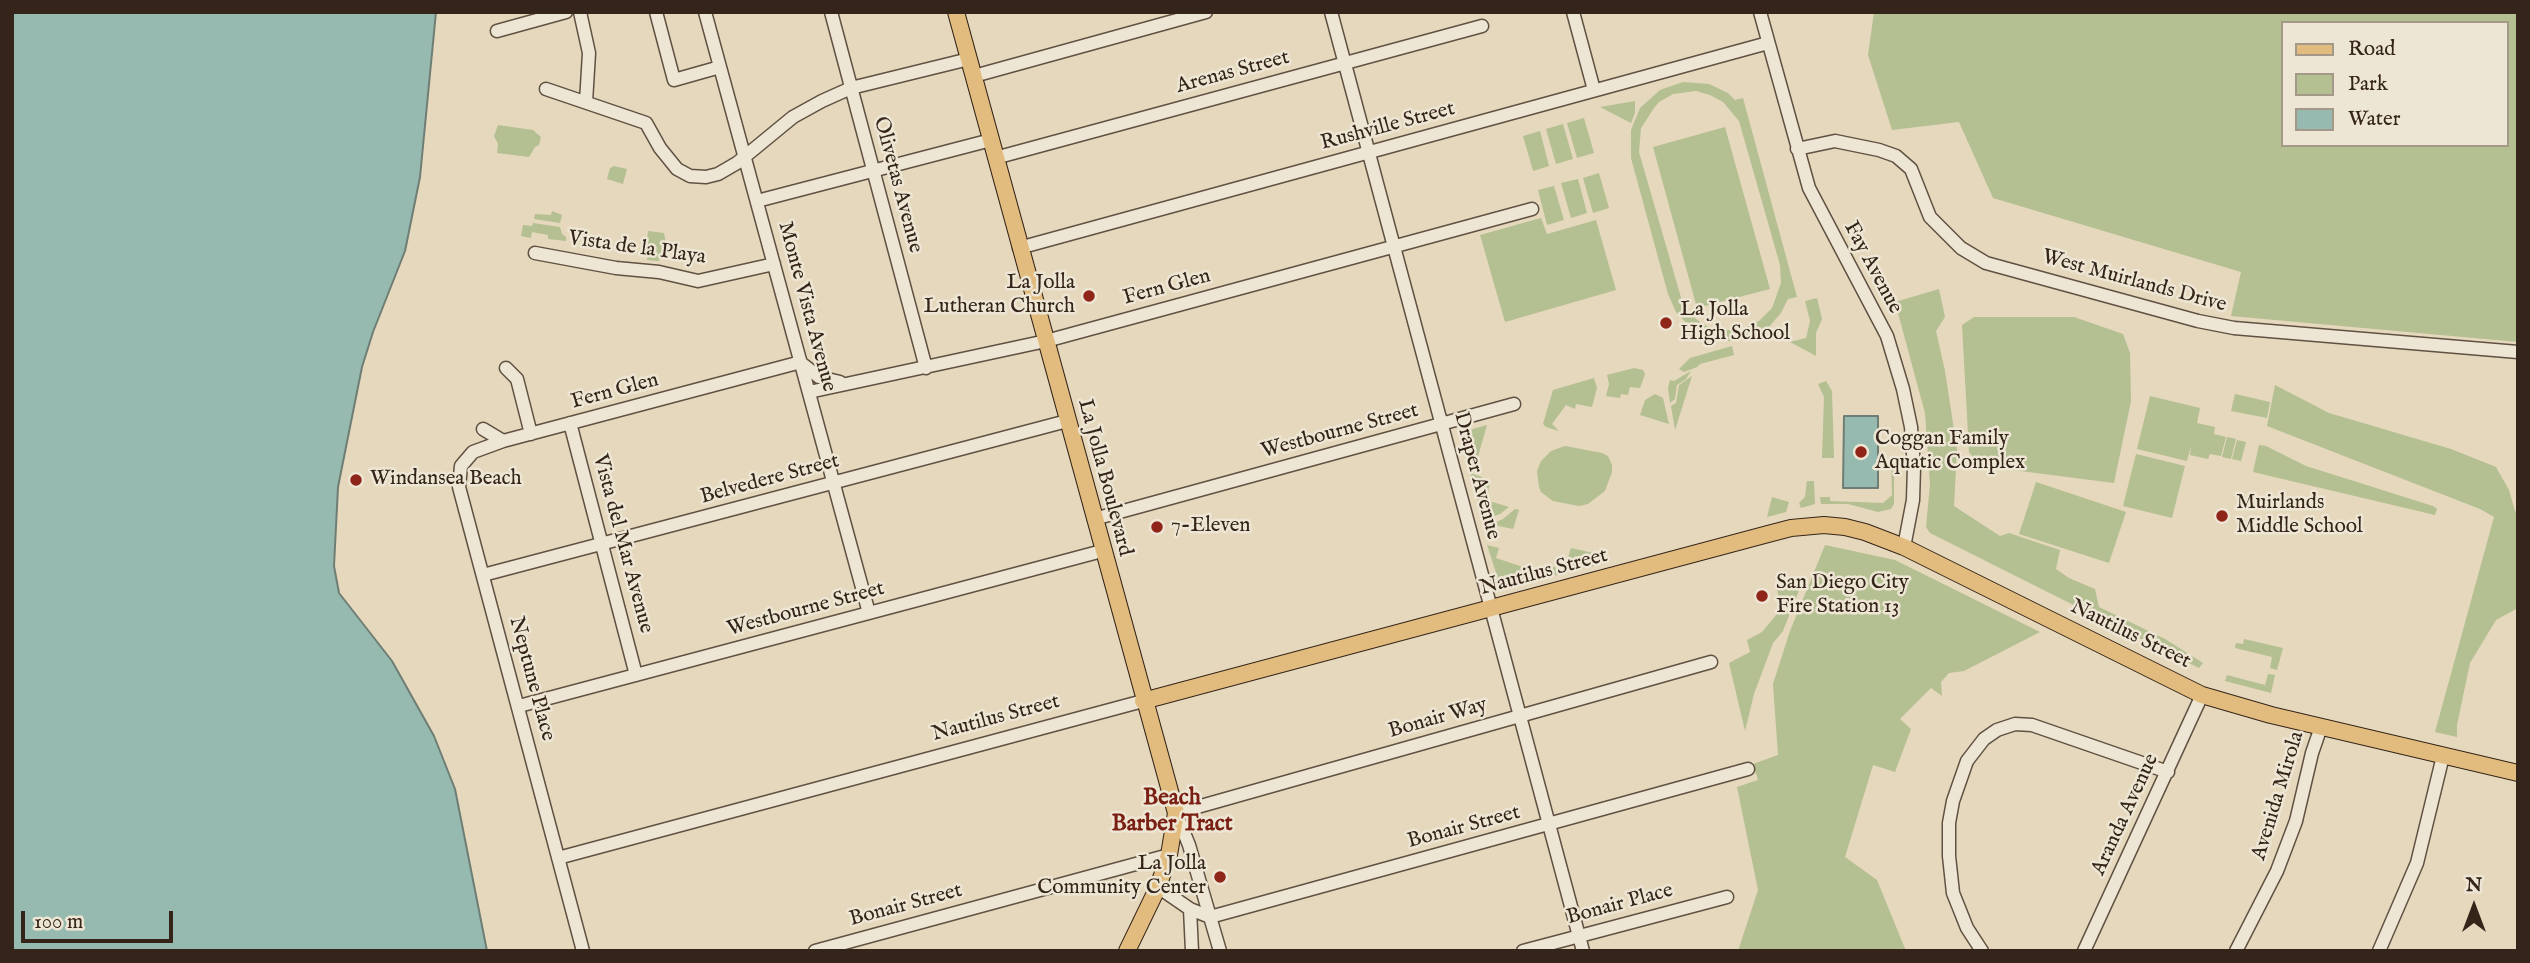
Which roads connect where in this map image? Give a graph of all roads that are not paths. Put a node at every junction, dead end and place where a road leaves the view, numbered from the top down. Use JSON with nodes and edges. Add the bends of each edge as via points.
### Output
{"nodes":[{"id":1,"x":566,"y":12,"type":"edge"},
{"id":2,"x":580,"y":12,"type":"edge"},
{"id":3,"x":656,"y":12,"type":"edge"},
{"id":4,"x":705,"y":12,"type":"edge"},
{"id":5,"x":831,"y":12,"type":"edge"},
{"id":6,"x":956,"y":12,"type":"edge"},
{"id":7,"x":1206,"y":12,"type":"edge"},
{"id":8,"x":1331,"y":12,"type":"edge"},
{"id":9,"x":1573,"y":12,"type":"edge"},
{"id":10,"x":1760,"y":12,"type":"edge"},
{"id":11,"x":1482,"y":26,"type":"dead end"},
{"id":12,"x":497,"y":32,"type":"dead end"},
{"id":13,"x":1768,"y":43,"type":"junction"},
{"id":14,"x":969,"y":59,"type":"junction"},
{"id":15,"x":1345,"y":63,"type":"junction"},
{"id":16,"x":720,"y":67,"type":"junction"},
{"id":17,"x":974,"y":76,"type":"junction"},
{"id":18,"x":851,"y":88,"type":"junction"},
{"id":19,"x":546,"y":89,"type":"dead end"},
{"id":20,"x":1594,"y":90,"type":"junction"},
{"id":21,"x":586,"y":102,"type":"junction"},
{"id":22,"x":990,"y":140,"type":"junction"},
{"id":23,"x":1797,"y":149,"type":"junction"},
{"id":24,"x":1369,"y":152,"type":"junction"},
{"id":25,"x":745,"y":158,"type":"junction"},
{"id":26,"x":995,"y":158,"type":"junction"},
{"id":27,"x":873,"y":171,"type":"junction"},
{"id":28,"x":757,"y":201,"type":"junction"},
{"id":29,"x":1532,"y":209,"type":"dead end"},
{"id":30,"x":1394,"y":246,"type":"junction"},
{"id":31,"x":1019,"y":248,"type":"junction"},
{"id":32,"x":535,"y":253,"type":"dead end"},
{"id":33,"x":774,"y":264,"type":"junction"},
{"id":34,"x":1046,"y":341,"type":"junction"},
{"id":35,"x":2518,"y":352,"type":"edge"},
{"id":36,"x":801,"y":362,"type":"junction"},
{"id":37,"x":506,"y":368,"type":"dead end"},
{"id":38,"x":926,"y":368,"type":"junction"},
{"id":39,"x":855,"y":382,"type":"junction"},
{"id":40,"x":809,"y":392,"type":"junction"},
{"id":41,"x":1514,"y":404,"type":"dead end"},
{"id":42,"x":1067,"y":421,"type":"junction"},
{"id":43,"x":570,"y":423,"type":"junction"},
{"id":44,"x":1442,"y":423,"type":"junction"},
{"id":45,"x":482,"y":429,"type":"dead end"},
{"id":46,"x":531,"y":433,"type":"junction"},
{"id":47,"x":503,"y":441,"type":"junction"},
{"id":48,"x":834,"y":483,"type":"junction"},
{"id":49,"x":1094,"y":519,"type":"junction"},
{"id":50,"x":602,"y":545,"type":"junction"},
{"id":51,"x":1904,"y":547,"type":"junction"},
{"id":52,"x":1102,"y":551,"type":"junction"},
{"id":53,"x":483,"y":575,"type":"junction"},
{"id":54,"x":1492,"y":608,"type":"junction"},
{"id":55,"x":869,"y":613,"type":"junction"},
{"id":56,"x":1711,"y":662,"type":"dead end"},
{"id":57,"x":636,"y":675,"type":"junction"},
{"id":58,"x":2202,"y":695,"type":"junction"},
{"id":59,"x":1143,"y":701,"type":"junction"},
{"id":60,"x":519,"y":706,"type":"junction"},
{"id":61,"x":1518,"y":716,"type":"junction"},
{"id":62,"x":2321,"y":727,"type":"junction"},
{"id":63,"x":2443,"y":756,"type":"junction"},
{"id":64,"x":1748,"y":769,"type":"dead end"},
{"id":65,"x":2168,"y":772,"type":"junction"},
{"id":66,"x":2518,"y":773,"type":"edge"},
{"id":67,"x":1176,"y":813,"type":"junction"},
{"id":68,"x":1548,"y":825,"type":"junction"},
{"id":69,"x":1170,"y":855,"type":"junction"},
{"id":70,"x":558,"y":858,"type":"junction"},
{"id":71,"x":1158,"y":887,"type":"junction"},
{"id":72,"x":1727,"y":897,"type":"dead end"},
{"id":73,"x":1190,"y":909,"type":"junction"},
{"id":74,"x":1210,"y":917,"type":"junction"},
{"id":75,"x":1579,"y":935,"type":"junction"},
{"id":76,"x":583,"y":951,"type":"edge"},
{"id":77,"x":815,"y":951,"type":"edge"},
{"id":78,"x":1127,"y":951,"type":"edge"},
{"id":79,"x":1192,"y":951,"type":"edge"},
{"id":80,"x":1220,"y":951,"type":"edge"},
{"id":81,"x":1523,"y":951,"type":"edge"},
{"id":82,"x":1583,"y":951,"type":"edge"},
{"id":83,"x":1982,"y":951,"type":"edge"},
{"id":84,"x":2084,"y":951,"type":"edge"},
{"id":85,"x":2236,"y":951,"type":"edge"},
{"id":86,"x":2379,"y":951,"type":"edge"}],
"edges":[{"from":1,"to":12,"type":"street"},
{"from":2,"to":21,"type":"street","via":[[589,54]]},
{"from":3,"to":16,"type":"street","via":[[674,80]]},
{"from":4,"to":16,"type":"street","name":"Monte Vista Avenue"},
{"from":5,"to":18,"type":"street","name":"Olivetas Avenue"},
{"from":6,"to":14,"type":"main road","name":"La Jolla Boulevard"},
{"from":7,"to":17,"type":"street"},
{"from":8,"to":15,"type":"street","name":"Draper Avenue"},
{"from":9,"to":20,"type":"street"},
{"from":10,"to":13,"type":"street","name":"Fay Avenue"},
{"from":11,"to":15,"type":"street","name":"Arenas Street"},
{"from":13,"to":20,"type":"street","name":"Rushville Street"},
{"from":13,"to":23,"type":"street","name":"Fay Avenue"},
{"from":14,"to":17,"type":"main road","name":"La Jolla Boulevard"},
{"from":14,"to":18,"type":"street"},
{"from":15,"to":24,"type":"street","name":"Draper Avenue"},
{"from":15,"to":26,"type":"street","name":"Arenas Street"},
{"from":16,"to":25,"type":"street","name":"Monte Vista Avenue"},
{"from":17,"to":22,"type":"main road","name":"La Jolla Boulevard"},
{"from":18,"to":25,"type":"street","via":[[793,117]]},
{"from":18,"to":27,"type":"street","name":"Olivetas Avenue"},
{"from":19,"to":21,"type":"street"},
{"from":20,"to":24,"type":"street","name":"Rushville Street"},
{"from":21,"to":25,"type":"street","via":[[646,123],[682,173],[712,177]]},
{"from":22,"to":26,"type":"main road","name":"La Jolla Boulevard"},
{"from":22,"to":27,"type":"street"},
{"from":23,"to":35,"type":"street","name":"West Muirlands Drive","via":[[1835,141],[1896,156],[1911,169],[1930,217],[1961,247],[1986,263],[2234,328]]},
{"from":23,"to":51,"type":"street","name":"Fay Avenue","via":[[1809,188],[1886,336],[1903,389],[1914,467]]},
{"from":24,"to":30,"type":"street","name":"Draper Avenue"},
{"from":24,"to":31,"type":"street","name":"Rushville Street"},
{"from":25,"to":28,"type":"street","name":"Monte Vista Avenue"},
{"from":26,"to":31,"type":"main road","name":"La Jolla Boulevard"},
{"from":27,"to":28,"type":"street"},
{"from":27,"to":38,"type":"street","name":"Olivetas Avenue"},
{"from":28,"to":33,"type":"street","name":"Monte Vista Avenue"},
{"from":29,"to":30,"type":"street","name":"Fern Glen"},
{"from":30,"to":34,"type":"street","name":"Fern Glen"},
{"from":30,"to":44,"type":"street","name":"Draper Avenue"},
{"from":31,"to":34,"type":"main road","name":"La Jolla Boulevard"},
{"from":32,"to":33,"type":"street","name":"Vista de la Playa","via":[[698,281]]},
{"from":33,"to":36,"type":"street","name":"Monte Vista Avenue"},
{"from":34,"to":38,"type":"street","name":"Fern Glen"},
{"from":34,"to":42,"type":"main road","name":"La Jolla Boulevard"},
{"from":36,"to":39,"type":"street","via":[[826,380]]},
{"from":36,"to":40,"type":"street","name":"Monte Vista Avenue"},
{"from":36,"to":43,"type":"street","name":"Fern Glen"},
{"from":37,"to":46,"type":"street","via":[[517,379]]},
{"from":38,"to":39,"type":"street","name":"Fern Glen"},
{"from":39,"to":40,"type":"street","name":"Fern Glen"},
{"from":40,"to":48,"type":"street","name":"Monte Vista Avenue"},
{"from":41,"to":44,"type":"street","name":"Westbourne Street"},
{"from":42,"to":48,"type":"street","name":"Belvedere Street"},
{"from":42,"to":49,"type":"main road","name":"La Jolla Boulevard"},
{"from":43,"to":46,"type":"street","name":"Fern Glen"},
{"from":43,"to":50,"type":"street","name":"Vista del Mar Avenue"},
{"from":44,"to":49,"type":"street","name":"Westbourne Street"},
{"from":44,"to":54,"type":"street","name":"Draper Avenue"},
{"from":45,"to":47,"type":"street"},
{"from":46,"to":47,"type":"street","name":"Fern Glen"},
{"from":47,"to":53,"type":"street","name":"Neptune Place","via":[[473,452],[459,475]]},
{"from":48,"to":50,"type":"street","name":"Belvedere Street"},
{"from":48,"to":55,"type":"street","name":"Monte Vista Avenue"},
{"from":49,"to":52,"type":"main road","name":"La Jolla Boulevard"},
{"from":50,"to":53,"type":"street","name":"Belvedere Street"},
{"from":50,"to":57,"type":"street","name":"Vista del Mar Avenue"},
{"from":51,"to":54,"type":"main road","name":"Nautilus Street","via":[[1845,527],[1791,528]]},
{"from":51,"to":58,"type":"main road","name":"Nautilus Street"},
{"from":52,"to":55,"type":"street","name":"Westbourne Street"},
{"from":52,"to":59,"type":"main road","name":"La Jolla Boulevard"},
{"from":53,"to":60,"type":"street","name":"Neptune Place"},
{"from":54,"to":59,"type":"main road","name":"Nautilus Street"},
{"from":54,"to":61,"type":"street","name":"Draper Avenue"},
{"from":55,"to":57,"type":"street","name":"Westbourne Street"},
{"from":56,"to":61,"type":"street","name":"Bonair Way"},
{"from":57,"to":60,"type":"street","name":"Westbourne Street"},
{"from":58,"to":62,"type":"main road","name":"Nautilus Street"},
{"from":58,"to":65,"type":"street","name":"Aranda Avenue"},
{"from":59,"to":67,"type":"main road","name":"La Jolla Boulevard"},
{"from":59,"to":70,"type":"street","name":"Nautilus Street"},
{"from":60,"to":70,"type":"street","name":"Neptune Place"},
{"from":61,"to":67,"type":"street","name":"Bonair Way"},
{"from":61,"to":68,"type":"street","name":"Draper Avenue"},
{"from":62,"to":63,"type":"main road","name":"Nautilus Street"},
{"from":62,"to":85,"type":"street","name":"Avenida Mirola","via":[[2296,821]]},
{"from":63,"to":66,"type":"main road","name":"Nautilus Street"},
{"from":63,"to":86,"type":"street","via":[[2417,863]]},
{"from":64,"to":68,"type":"street","name":"Bonair Street"},
{"from":65,"to":83,"type":"street","via":[[2044,728],[2015,724],[1984,739],[1967,761],[1949,823],[1953,893]]},
{"from":65,"to":84,"type":"street","name":"Aranda Avenue"},
{"from":67,"to":69,"type":"main road","name":"La Jolla Boulevard"},
{"from":67,"to":74,"type":"street"},
{"from":68,"to":74,"type":"street","name":"Bonair Street"},
{"from":68,"to":75,"type":"street","name":"Draper Avenue"},
{"from":69,"to":71,"type":"main road","name":"La Jolla Boulevard"},
{"from":69,"to":77,"type":"street","name":"Bonair Street"},
{"from":70,"to":76,"type":"street","name":"Neptune Place"},
{"from":71,"to":73,"type":"street"},
{"from":71,"to":78,"type":"main road","name":"La Jolla Boulevard"},
{"from":72,"to":75,"type":"street","name":"Bonair Place"},
{"from":73,"to":74,"type":"street"},
{"from":73,"to":79,"type":"street"},
{"from":74,"to":80,"type":"street"},
{"from":75,"to":81,"type":"street","name":"Bonair Place"},
{"from":75,"to":82,"type":"street","name":"Draper Avenue"}]}
